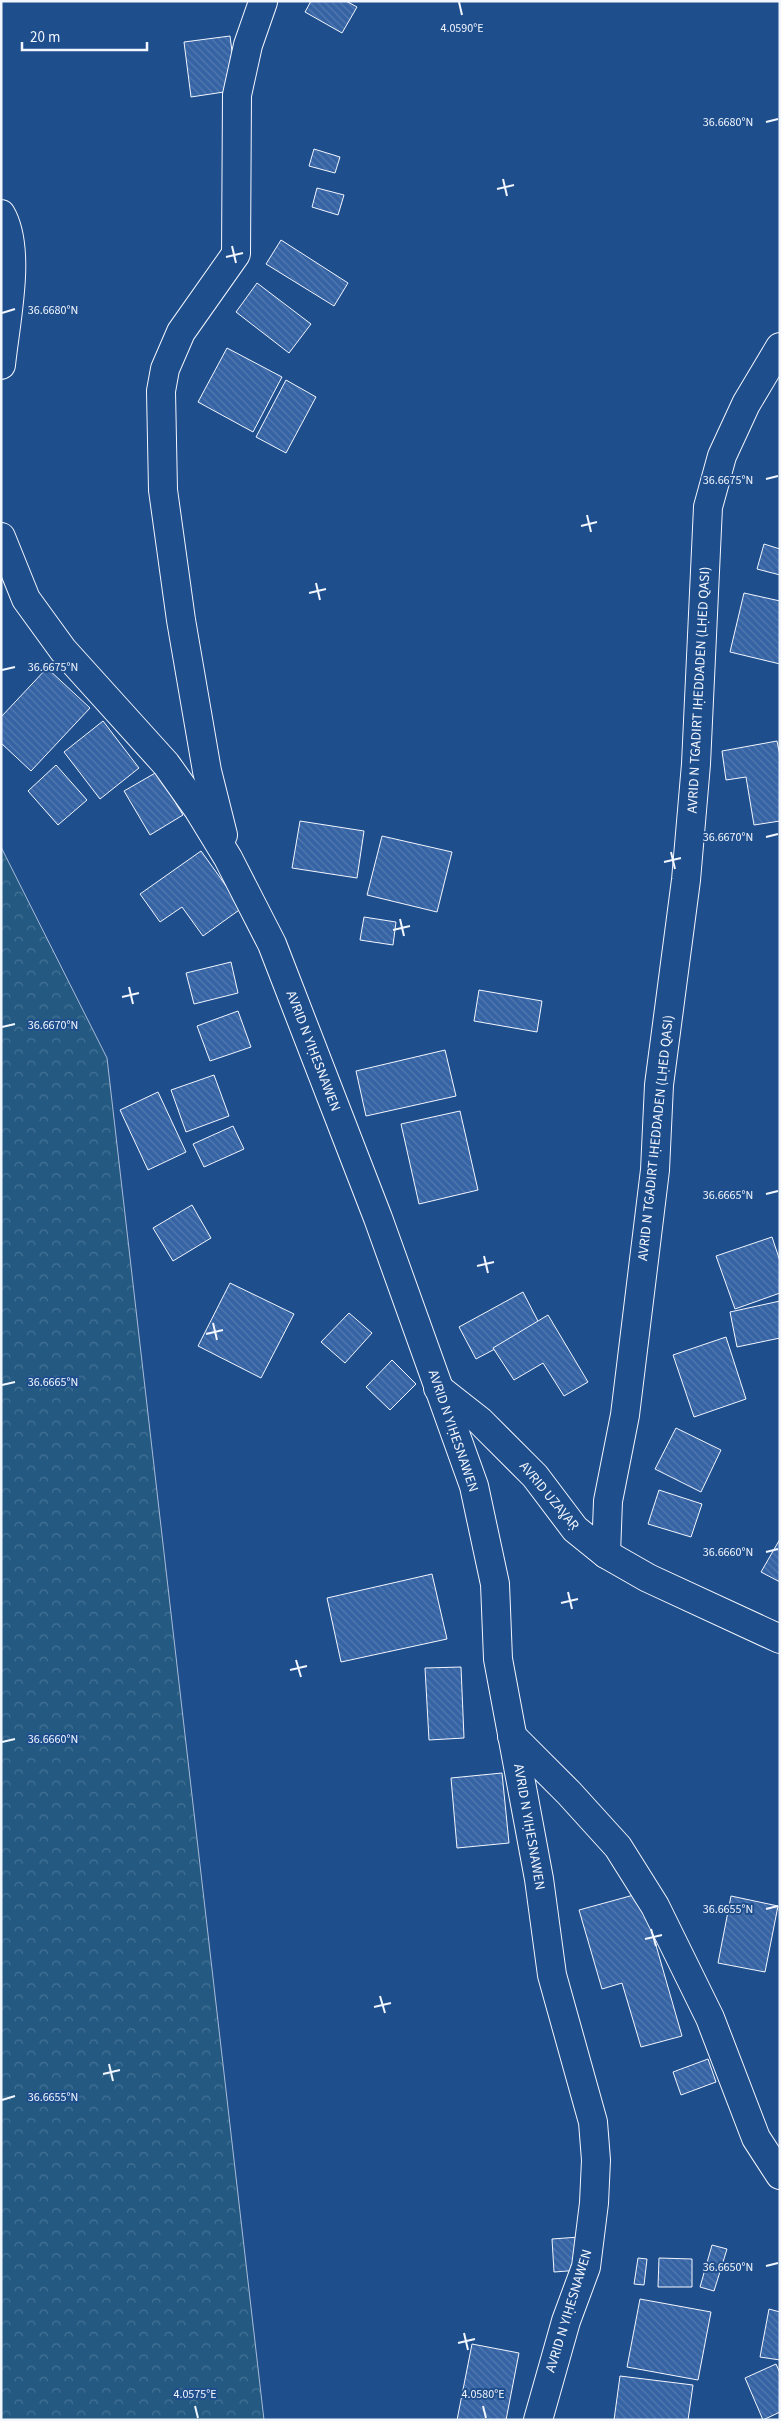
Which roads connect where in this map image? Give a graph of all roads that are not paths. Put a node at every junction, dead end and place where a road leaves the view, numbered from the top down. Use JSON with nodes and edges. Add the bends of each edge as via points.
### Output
{"nodes":[{"id":1,"x":263,"y":2,"type":"edge"},
{"id":2,"x":1,"y":214,"type":"edge"},
{"id":3,"x":780,"y":347,"type":"edge"},
{"id":4,"x":1,"y":365,"type":"edge"},
{"id":5,"x":1,"y":537,"type":"edge"},
{"id":6,"x":228,"y":858,"type":"junction"},
{"id":7,"x":438,"y":1388,"type":"junction"},
{"id":8,"x":606,"y":1554,"type":"junction"},
{"id":9,"x":780,"y":1638,"type":"edge"},
{"id":10,"x":512,"y":1736,"type":"junction"},
{"id":11,"x":780,"y":2175,"type":"edge"},
{"id":12,"x":538,"y":2420,"type":"edge"}],
"edges":[{"from":1,"to":6,"type":"street","via":[[248,45],[237,95],[236,254],[181,332],[164,369],[161,391],[163,490],[179,611],[207,771]]},
{"from":2,"to":4,"type":"street","via":[[10,240],[12,259]]},
{"from":3,"to":8,"type":"street","name":"AVRID N TGADIRT IḤEDDADEN (LḤED QASI)","via":[[746,404],[722,456],[708,507],[696,764],[686,880],[659,1085],[655,1170],[628,1395],[608,1501]]},
{"from":5,"to":6,"type":"street","name":"AVRID N YIḤESNAWEN","via":[[26,599],[62,650],[166,764]]},
{"from":6,"to":7,"type":"street","name":"AVRID N YIḤESNAWEN","via":[[275,953],[378,1218]]},
{"from":7,"to":8,"type":"street","name":"AVRID UZAƔAṚ","via":[[480,1421],[535,1476],[575,1528]]},
{"from":7,"to":10,"type":"street","name":"AVRID N YIḤESNAWEN","via":[[474,1486],[494,1584],[498,1659]]},
{"from":8,"to":9,"type":"street","name":"AVRID UZAƔAṚ","via":[[665,1586]]},
{"from":10,"to":11,"type":"street","via":[[618,1847],[655,1906],[710,2018],[756,2138]]},
{"from":10,"to":12,"type":"street","name":"AVRID N YIḤESNAWEN","via":[[539,1879],[552,1975],[593,2122],[596,2160],[586,2267],[566,2321]]}]}
